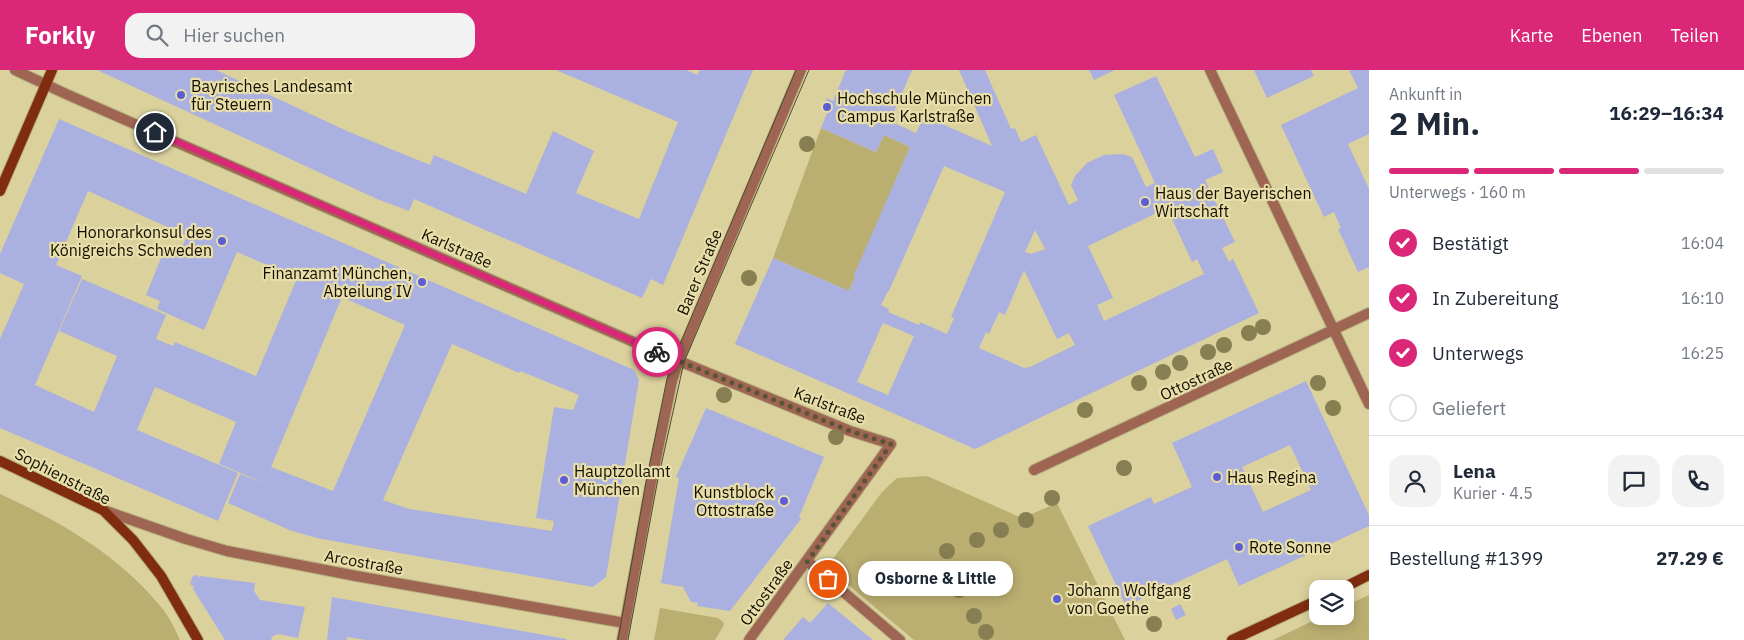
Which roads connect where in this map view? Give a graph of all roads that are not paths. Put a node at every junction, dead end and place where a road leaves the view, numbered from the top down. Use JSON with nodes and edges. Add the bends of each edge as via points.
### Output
{"nodes":[{"id":1,"x":15,"y":70,"type":"edge"},
{"id":2,"x":52,"y":70,"type":"edge"},
{"id":3,"x":801,"y":70,"type":"edge"},
{"id":4,"x":1210,"y":70,"type":"edge"},
{"id":5,"x":46,"y":84,"type":"junction"},
{"id":6,"x":0,"y":191,"type":"edge"},
{"id":7,"x":1369,"y":313,"type":"edge"},
{"id":8,"x":1334,"y":330,"type":"junction"},
{"id":9,"x":679,"y":360,"type":"junction"},
{"id":10,"x":1369,"y":404,"type":"edge"},
{"id":11,"x":891,"y":444,"type":"joint"},
{"id":12,"x":0,"y":461,"type":"edge"},
{"id":13,"x":1034,"y":470,"type":"dead end"},
{"id":14,"x":103,"y":510,"type":"junction"},
{"id":15,"x":807,"y":562,"type":"junction"},
{"id":16,"x":1369,"y":575,"type":"edge"},
{"id":17,"x":1354,"y":582,"type":"edge"},
{"id":18,"x":1309,"y":604,"type":"edge"},
{"id":19,"x":626,"y":623,"type":"junction"},
{"id":20,"x":198,"y":640,"type":"edge"},
{"id":21,"x":622,"y":640,"type":"edge"},
{"id":22,"x":749,"y":640,"type":"edge"},
{"id":23,"x":900,"y":640,"type":"edge"},
{"id":24,"x":1232,"y":640,"type":"edge"}],
"edges":[{"from":1,"to":5,"type":"street","name":"Karlstraße"},
{"from":2,"to":5,"type":"street"},
{"from":3,"to":9,"type":"street","name":"Barer Straße"},
{"from":4,"to":8,"type":"street"},
{"from":5,"to":6,"type":"street"},
{"from":5,"to":9,"type":"street","name":"Karlstraße"},
{"from":7,"to":8,"type":"street","name":"Ottostraße"},
{"from":8,"to":10,"type":"street"},
{"from":8,"to":13,"type":"street","name":"Ottostraße"},
{"from":9,"to":11,"type":"street","name":"Karlstraße","via":[[850,431]]},
{"from":9,"to":19,"type":"street","name":"Barer Straße","via":[[651,482]]},
{"from":11,"to":15,"type":"street","name":"Ottostraße"},
{"from":12,"to":14,"type":"street","name":"Sophienstraße"},
{"from":14,"to":19,"type":"street","name":"Arcostraße","via":[[227,551]]},
{"from":14,"to":20,"type":"street","name":"Sophienstraße","via":[[133,540],[161,576]]},
{"from":15,"to":22,"type":"street","name":"Ottostraße"},
{"from":15,"to":23,"type":"street","name":"Ottostraße"},
{"from":16,"to":17,"type":"street"},
{"from":18,"to":24,"type":"street"},
{"from":19,"to":21,"type":"street","name":"Barer Straße"}]}
